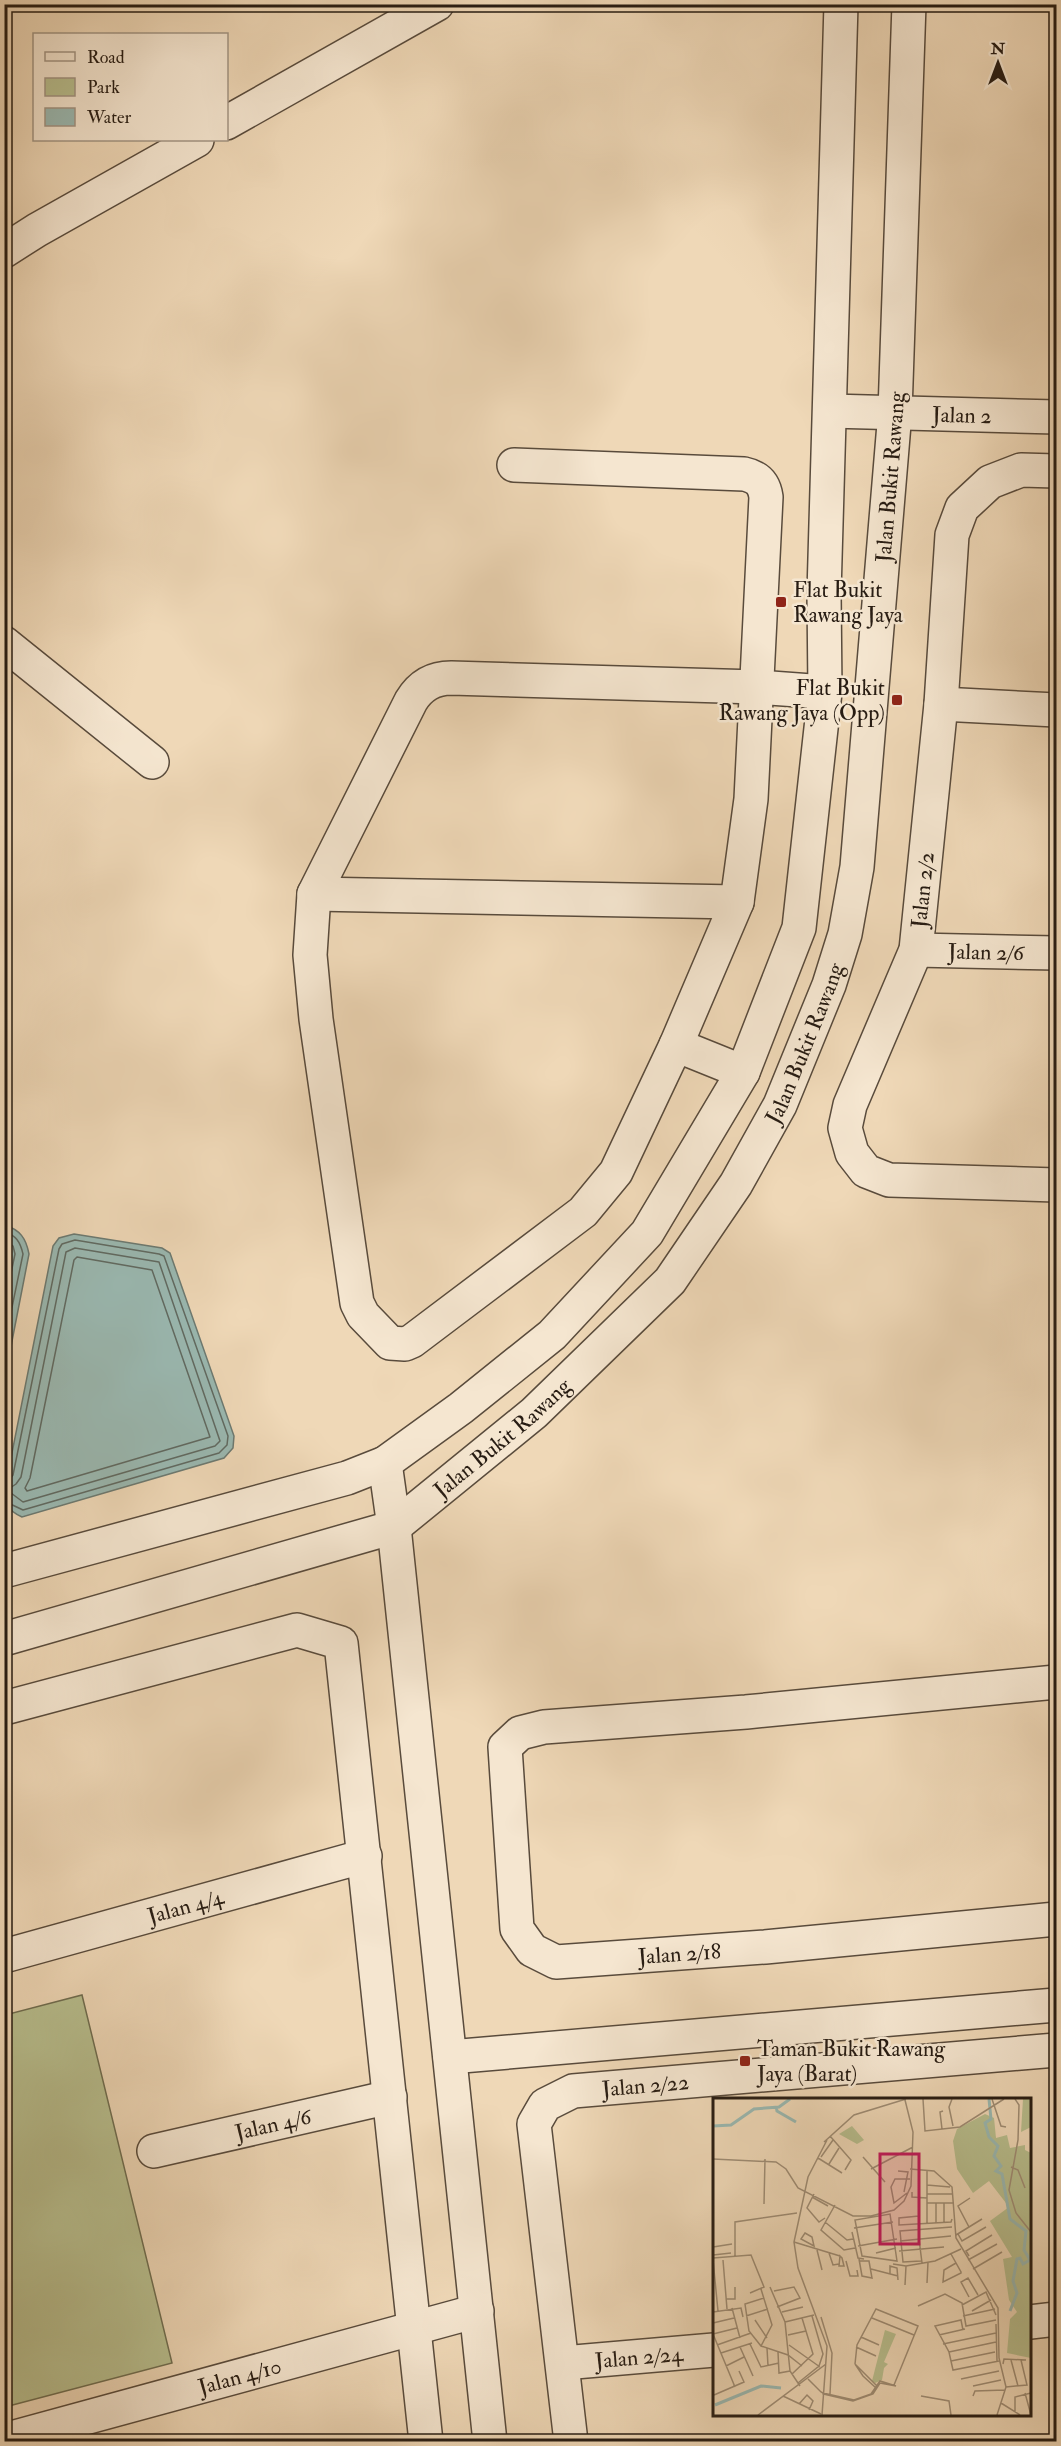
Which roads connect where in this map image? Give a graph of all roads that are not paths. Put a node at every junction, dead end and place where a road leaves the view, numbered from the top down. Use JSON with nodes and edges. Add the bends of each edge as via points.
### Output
{"nodes":[{"id":1,"x":437,"y":4,"type":"edge"},
{"id":2,"x":841,"y":4,"type":"edge"},
{"id":3,"x":909,"y":4,"type":"edge"},
{"id":4,"x":228,"y":122,"type":"edge"},
{"id":5,"x":195,"y":141,"type":"edge"},
{"id":6,"x":4,"y":252,"type":"edge"},
{"id":7,"x":830,"y":411,"type":"junction"},
{"id":8,"x":894,"y":412,"type":"junction"},
{"id":9,"x":1056,"y":417,"type":"edge"},
{"id":10,"x":514,"y":465,"type":"dead end"},
{"id":11,"x":1056,"y":471,"type":"edge"},
{"id":12,"x":4,"y":643,"type":"edge"},
{"id":13,"x":757,"y":687,"type":"junction"},
{"id":14,"x":825,"y":692,"type":"junction"},
{"id":15,"x":941,"y":704,"type":"junction"},
{"id":16,"x":1056,"y":710,"type":"edge"},
{"id":17,"x":152,"y":762,"type":"dead end"},
{"id":18,"x":314,"y":894,"type":"junction"},
{"id":19,"x":737,"y":902,"type":"junction"},
{"id":20,"x":916,"y":950,"type":"junction"},
{"id":21,"x":1056,"y":954,"type":"edge"},
{"id":22,"x":676,"y":1045,"type":"junction"},
{"id":23,"x":742,"y":1072,"type":"junction"},
{"id":24,"x":1056,"y":1185,"type":"edge"},
{"id":25,"x":385,"y":1463,"type":"junction"},
{"id":26,"x":394,"y":1527,"type":"junction"},
{"id":27,"x":4,"y":1571,"type":"edge"},
{"id":28,"x":4,"y":1639,"type":"edge"},
{"id":29,"x":1056,"y":1682,"type":"edge"},
{"id":30,"x":4,"y":1708,"type":"edge"},
{"id":31,"x":364,"y":1856,"type":"junction"},
{"id":32,"x":1056,"y":1919,"type":"edge"},
{"id":33,"x":4,"y":1956,"type":"edge"},
{"id":34,"x":1056,"y":2006,"type":"edge"},
{"id":35,"x":1056,"y":2050,"type":"edge"},
{"id":36,"x":450,"y":2057,"type":"junction"},
{"id":37,"x":390,"y":2097,"type":"junction"},
{"id":38,"x":154,"y":2151,"type":"dead end"},
{"id":39,"x":477,"y":2311,"type":"junction"},
{"id":40,"x":1056,"y":2319,"type":"edge"},
{"id":41,"x":1031,"y":2322,"type":"edge"},
{"id":42,"x":415,"y":2329,"type":"junction"},
{"id":43,"x":713,"y":2350,"type":"edge"},
{"id":44,"x":563,"y":2363,"type":"junction"},
{"id":45,"x":4,"y":2440,"type":"edge"},
{"id":46,"x":426,"y":2442,"type":"edge"},
{"id":47,"x":490,"y":2442,"type":"edge"},
{"id":48,"x":571,"y":2442,"type":"edge"}],
"edges":[{"from":1,"to":4,"type":"street"},
{"from":2,"to":7,"type":"street","name":"Jalan Bukit Rawang"},
{"from":3,"to":8,"type":"street","name":"Jalan Bukit Rawang"},
{"from":5,"to":6,"type":"street"},
{"from":7,"to":8,"type":"street","name":"Jalan 2"},
{"from":7,"to":14,"type":"street","name":"Jalan Bukit Rawang"},
{"from":8,"to":9,"type":"street","name":"Jalan 2"},
{"from":8,"to":26,"type":"street","name":"Jalan Bukit Rawang","via":[[857,867],[845,934],[829,985],[780,1105],[736,1184],[670,1281],[534,1413]]},
{"from":10,"to":13,"type":"street","via":[[744,474],[760,481],[766,497]]},
{"from":11,"to":15,"type":"street","name":"Jalan 2/2","via":[[1020,470],[990,482],[962,508],[952,535]]},
{"from":12,"to":17,"type":"street"},
{"from":13,"to":14,"type":"street"},
{"from":13,"to":18,"type":"street","via":[[451,678],[431,681],[411,701]]},
{"from":13,"to":19,"type":"street","via":[[751,799]]},
{"from":14,"to":23,"type":"street","name":"Jalan Bukit Rawang","via":[[799,928]]},
{"from":15,"to":16,"type":"street"},
{"from":15,"to":20,"type":"street","name":"Jalan 2/2"},
{"from":18,"to":19,"type":"street"},
{"from":18,"to":22,"type":"street","via":[[310,955],[315,1008],[357,1303],[363,1315],[390,1343],[412,1341],[583,1212],[616,1172]]},
{"from":19,"to":22,"type":"street"},
{"from":20,"to":21,"type":"street","name":"Jalan 2/6"},
{"from":20,"to":24,"type":"street","name":"Jalan 2/2","via":[[850,1105],[845,1128],[852,1153],[866,1171],[889,1180]]},
{"from":22,"to":23,"type":"street"},
{"from":23,"to":25,"type":"street","name":"Jalan Bukit Rawang","via":[[639,1242],[552,1335]]},
{"from":25,"to":26,"type":"street"},
{"from":25,"to":27,"type":"street","name":"Jalan Bukit Rawang","via":[[347,1478]]},
{"from":26,"to":28,"type":"street","name":"Jalan Bukit Rawang"},
{"from":26,"to":36,"type":"street"},
{"from":29,"to":32,"type":"street","name":"Jalan 2/18","via":[[544,1727],[520,1733],[505,1748],[517,1929],[532,1950],[556,1962]]},
{"from":30,"to":31,"type":"street","via":[[297,1630],[341,1643]]},
{"from":31,"to":33,"type":"street","name":"Jalan 4/4"},
{"from":31,"to":37,"type":"street"},
{"from":34,"to":36,"type":"street"},
{"from":35,"to":44,"type":"street","name":"Jalan 2/22","via":[[573,2091],[545,2105],[534,2124]]},
{"from":36,"to":39,"type":"street"},
{"from":37,"to":38,"type":"street","name":"Jalan 4/6"},
{"from":37,"to":42,"type":"street"},
{"from":39,"to":42,"type":"street","name":"Jalan 4/10"},
{"from":39,"to":47,"type":"street"},
{"from":40,"to":41,"type":"street"},
{"from":42,"to":45,"type":"street","name":"Jalan 4/10"},
{"from":42,"to":46,"type":"street"},
{"from":43,"to":44,"type":"street","name":"Jalan 2/24"},
{"from":44,"to":48,"type":"street"}]}
